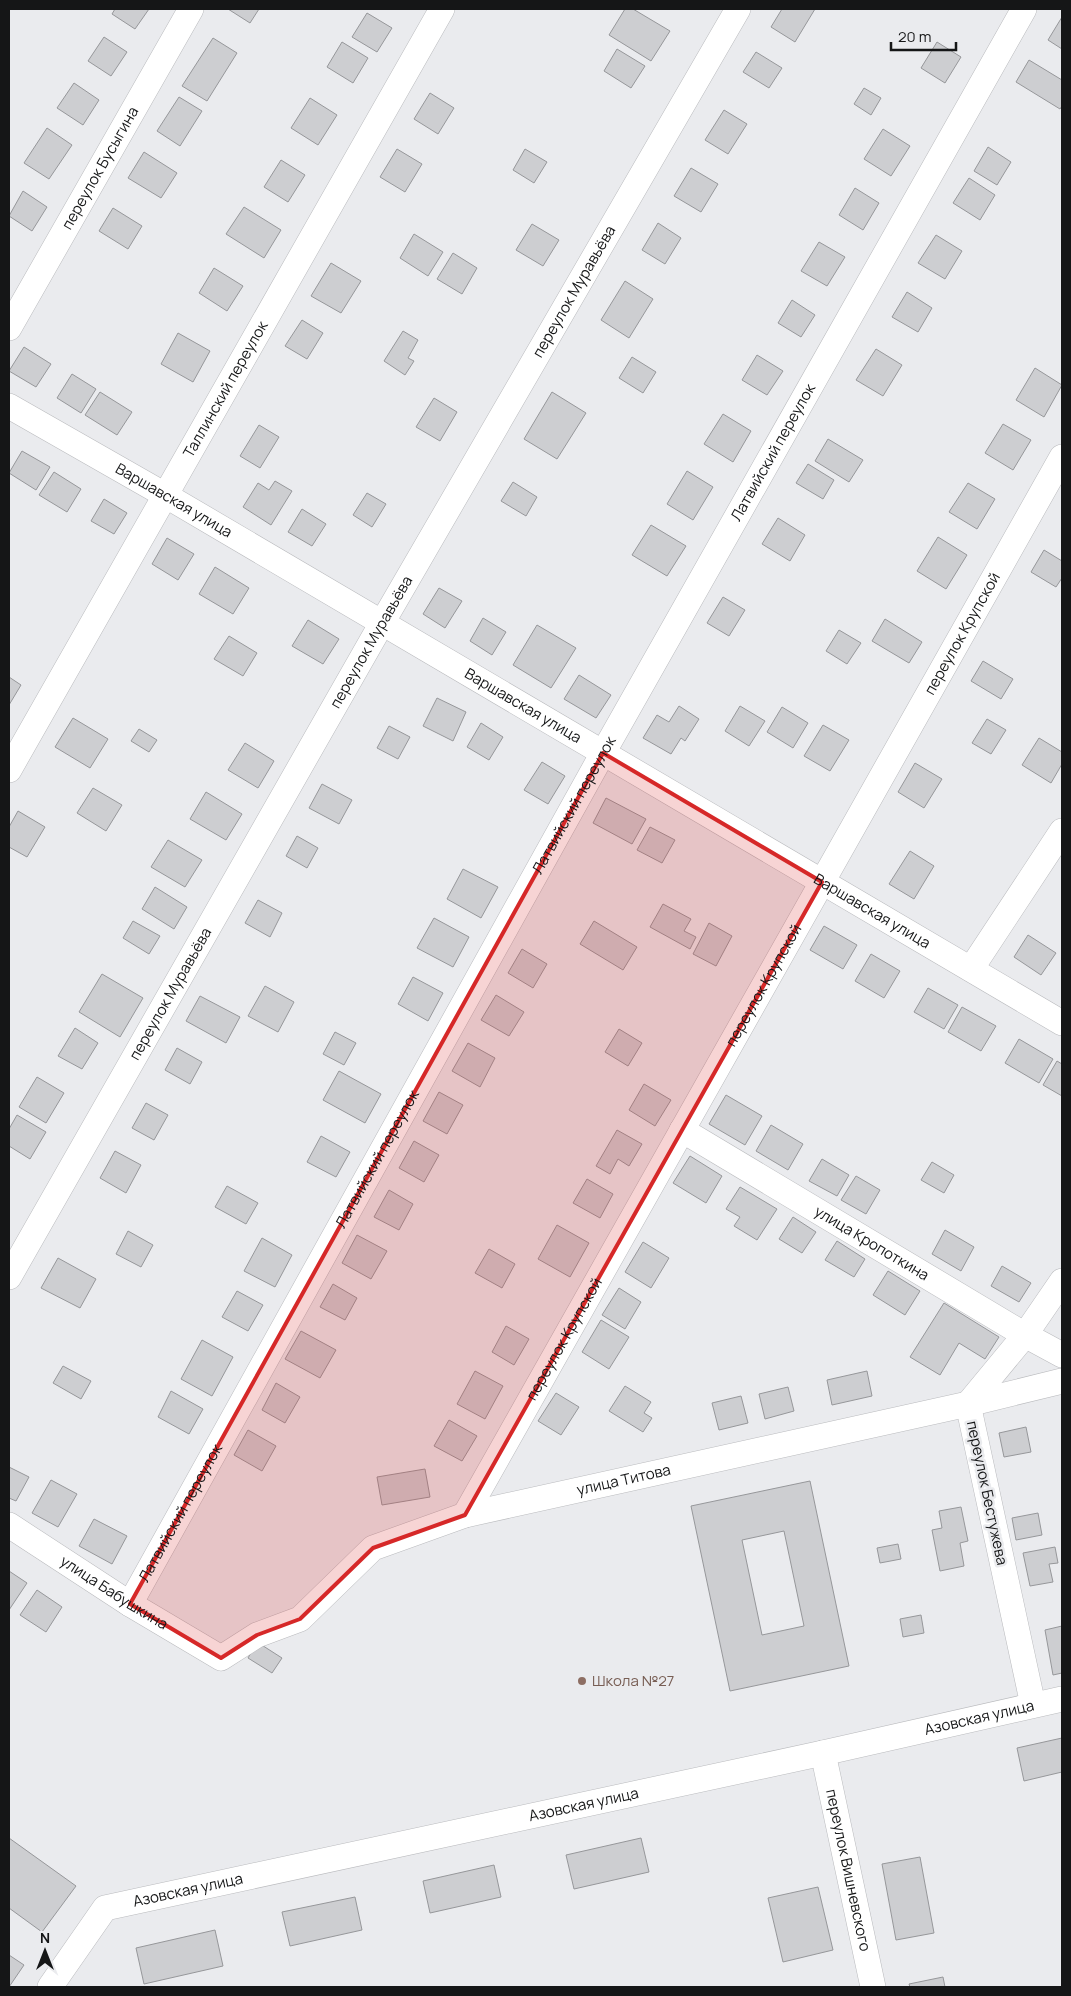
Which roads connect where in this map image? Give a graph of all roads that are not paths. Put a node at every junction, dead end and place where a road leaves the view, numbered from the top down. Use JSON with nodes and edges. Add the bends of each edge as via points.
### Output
{"nodes":[{"id":1,"x":191,"y":9,"type":"edge"},
{"id":2,"x":442,"y":9,"type":"edge"},
{"id":3,"x":738,"y":9,"type":"edge"},
{"id":4,"x":1024,"y":9,"type":"edge"},
{"id":5,"x":9,"y":328,"type":"edge"},
{"id":6,"x":9,"y":406,"type":"edge"},
{"id":7,"x":1062,"y":456,"type":"edge"},
{"id":8,"x":165,"y":495,"type":"junction"},
{"id":9,"x":382,"y":623,"type":"junction"},
{"id":10,"x":603,"y":753,"type":"junction"},
{"id":11,"x":9,"y":770,"type":"edge"},
{"id":12,"x":1062,"y":831,"type":"edge"},
{"id":13,"x":822,"y":882,"type":"junction"},
{"id":14,"x":971,"y":969,"type":"junction"},
{"id":15,"x":1062,"y":1023,"type":"edge"},
{"id":16,"x":682,"y":1130,"type":"junction"},
{"id":17,"x":9,"y":1278,"type":"edge"},
{"id":18,"x":1062,"y":1281,"type":"edge"},
{"id":19,"x":1025,"y":1335,"type":"junction"},
{"id":20,"x":1062,"y":1355,"type":"edge"},
{"id":21,"x":1062,"y":1382,"type":"edge"},
{"id":22,"x":968,"y":1404,"type":"junction"},
{"id":23,"x":466,"y":1514,"type":"junction"},
{"id":24,"x":9,"y":1525,"type":"edge"},
{"id":25,"x":130,"y":1604,"type":"junction"},
{"id":26,"x":222,"y":1658,"type":"joint"},
{"id":27,"x":1062,"y":1699,"type":"edge"},
{"id":28,"x":1033,"y":1705,"type":"junction"},
{"id":29,"x":823,"y":1753,"type":"junction"},
{"id":30,"x":50,"y":1987,"type":"edge"},
{"id":31,"x":873,"y":1987,"type":"edge"}],
"edges":[{"from":1,"to":5,"type":"street","name":"переулок Бусыгина"},
{"from":2,"to":8,"type":"street","name":"Таллинский переулок"},
{"from":3,"to":9,"type":"street","name":"переулок Муравьёва"},
{"from":4,"to":10,"type":"street","name":"Латвийский переулок"},
{"from":6,"to":8,"type":"street","name":"Варшавская улица"},
{"from":7,"to":13,"type":"street","name":"переулок Крупской"},
{"from":8,"to":9,"type":"street","name":"Варшавская улица"},
{"from":8,"to":11,"type":"street","name":"Таллинский переулок"},
{"from":9,"to":10,"type":"street","name":"Варшавская улица"},
{"from":9,"to":17,"type":"street","name":"переулок Муравьёва"},
{"from":10,"to":13,"type":"street","name":"Варшавская улица"},
{"from":10,"to":25,"type":"street","name":"Латвийский переулок"},
{"from":12,"to":14,"type":"street"},
{"from":13,"to":14,"type":"street","name":"Варшавская улица"},
{"from":13,"to":16,"type":"street","name":"переулок Крупской"},
{"from":14,"to":15,"type":"street","name":"Варшавская улица"},
{"from":16,"to":19,"type":"street","name":"улица Кропоткина"},
{"from":16,"to":23,"type":"street","name":"переулок Крупской"},
{"from":18,"to":19,"type":"street","name":"переулок Бестужева"},
{"from":19,"to":20,"type":"street","name":"улица Кропоткина"},
{"from":19,"to":22,"type":"street","name":"переулок Бестужева"},
{"from":21,"to":22,"type":"street","name":"улица Титова"},
{"from":22,"to":23,"type":"street","name":"улица Титова"},
{"from":22,"to":28,"type":"street","name":"переулок Бестужева"},
{"from":23,"to":26,"type":"street","name":"улица Титова","via":[[374,1548],[300,1619],[257,1635]]},
{"from":24,"to":25,"type":"street","name":"улица Бабушкина"},
{"from":25,"to":26,"type":"street","name":"улица Бабушкина"},
{"from":27,"to":28,"type":"street","name":"Азовская улица"},
{"from":28,"to":29,"type":"street","name":"Азовская улица"},
{"from":29,"to":30,"type":"street","name":"Азовская улица","via":[[105,1908]]},
{"from":29,"to":31,"type":"street","name":"переулок Вишневского"}]}
